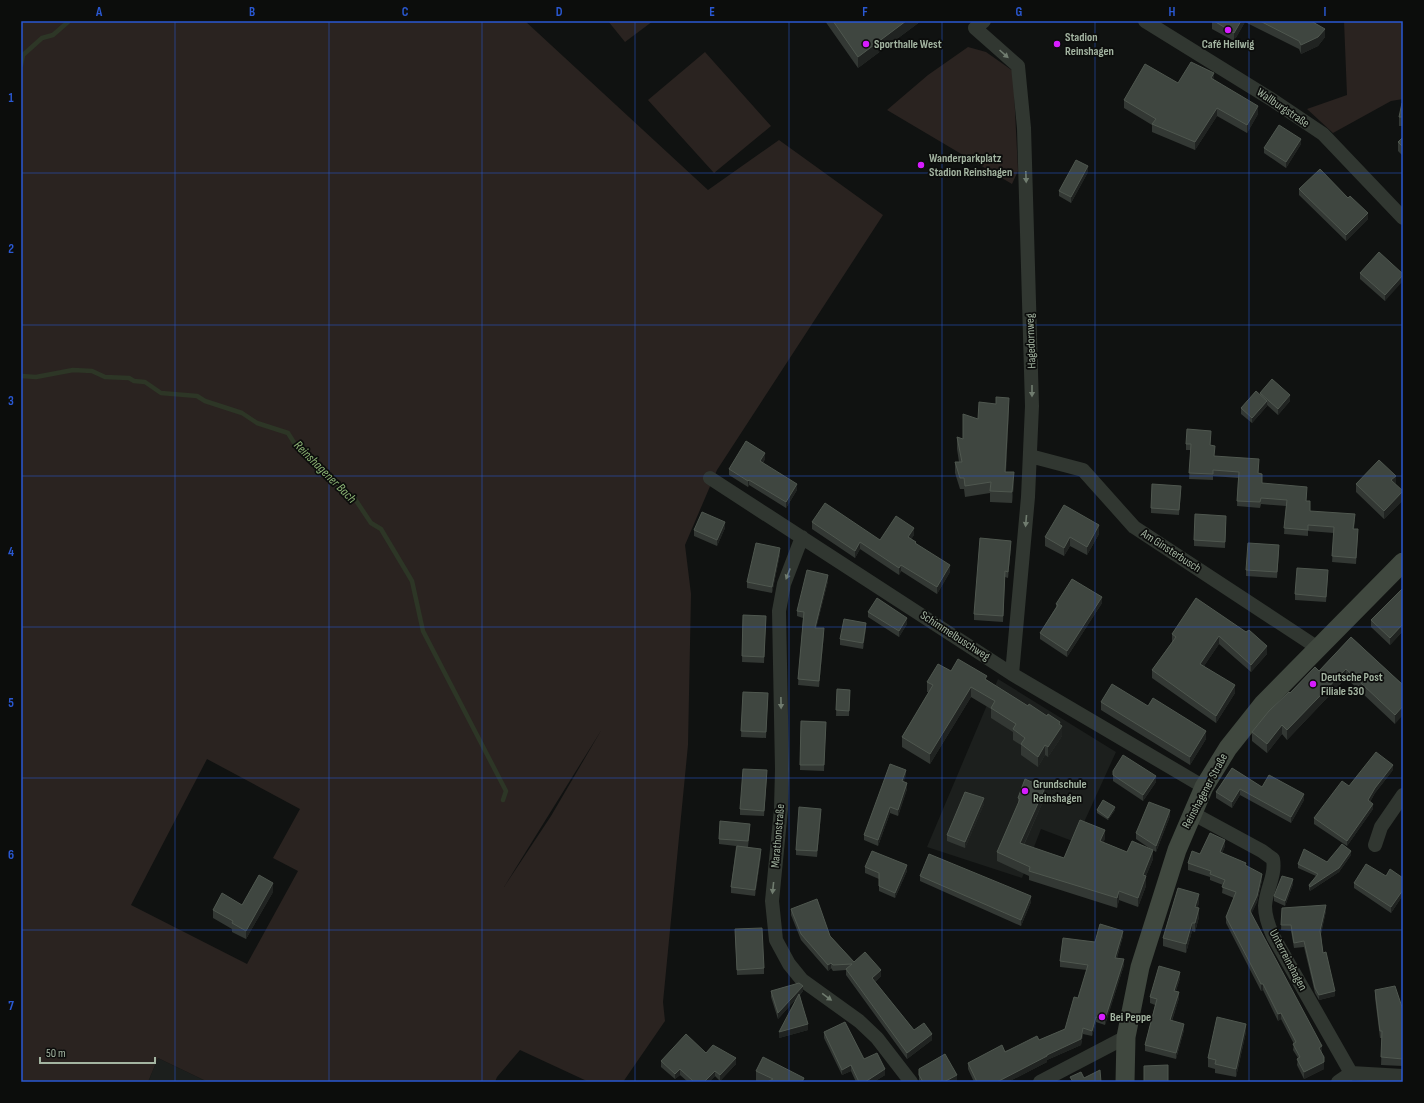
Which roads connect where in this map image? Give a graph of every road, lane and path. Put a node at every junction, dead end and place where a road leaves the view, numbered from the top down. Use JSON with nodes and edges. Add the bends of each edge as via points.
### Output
{"nodes":[{"id":1,"x":1145,"y":21,"type":"edge"},
{"id":2,"x":979,"y":24,"type":"edge"},
{"id":3,"x":1403,"y":218,"type":"edge"},
{"id":4,"x":1030,"y":456,"type":"junction"},
{"id":5,"x":710,"y":478,"type":"dead end"},
{"id":6,"x":802,"y":538,"type":"junction"},
{"id":7,"x":1403,"y":562,"type":"edge"},
{"id":8,"x":1318,"y":648,"type":"junction"},
{"id":9,"x":1012,"y":674,"type":"junction"},
{"id":10,"x":1204,"y":787,"type":"junction"},
{"id":11,"x":1403,"y":796,"type":"edge"},
{"id":12,"x":1192,"y":813,"type":"junction"},
{"id":13,"x":1375,"y":845,"type":"dead end"},
{"id":14,"x":1126,"y":1037,"type":"junction"},
{"id":15,"x":1351,"y":1073,"type":"junction"},
{"id":16,"x":1403,"y":1076,"type":"edge"},
{"id":17,"x":911,"y":1082,"type":"edge"},
{"id":18,"x":1040,"y":1082,"type":"edge"},
{"id":19,"x":1125,"y":1082,"type":"edge"},
{"id":20,"x":1338,"y":1082,"type":"edge"}],
"edges":[{"from":1,"to":3,"type":"street","name":"Wallburgstraße","via":[[1323,134]]},
{"from":2,"to":4,"type":"street","name":"Hagedornweg","one_way":true,"via":[[1018,66],[1020,72],[1031,354]]},
{"from":4,"to":8,"type":"street","name":"Am Ginsterbusch","via":[[1083,470],[1134,527]]},
{"from":4,"to":9,"type":"street","name":"Hagedornweg","one_way":true},
{"from":5,"to":6,"type":"street","name":"Schimmelbuschweg"},
{"from":6,"to":9,"type":"street","name":"Schimmelbuschweg"},
{"from":6,"to":17,"type":"street","name":"Marathonstraße","one_way":true,"via":[[784,584],[779,612],[782,769],[781,809],[772,901],[776,940],[789,964],[802,980],[859,1021],[882,1043]]},
{"from":7,"to":8,"type":"main road","name":"Reinshagener Straße"},
{"from":8,"to":10,"type":"main road","name":"Reinshagener Straße","via":[[1242,729]]},
{"from":9,"to":10,"type":"street","name":"Schimmelbuschweg"},
{"from":10,"to":12,"type":"main road","name":"Reinshagener Straße"},
{"from":11,"to":13,"type":"street","via":[[1380,827]]},
{"from":12,"to":14,"type":"main road","name":"Reinshagener Straße","via":[[1177,850],[1150,935],[1132,1001]]},
{"from":12,"to":15,"type":"street","name":"Unterreinshagen","via":[[1273,859],[1275,870],[1265,906],[1267,922]]},
{"from":14,"to":18,"type":"street"},
{"from":14,"to":19,"type":"main road","name":"Reinshagener Straße"},
{"from":15,"to":16,"type":"street"},
{"from":15,"to":20,"type":"street"}]}
